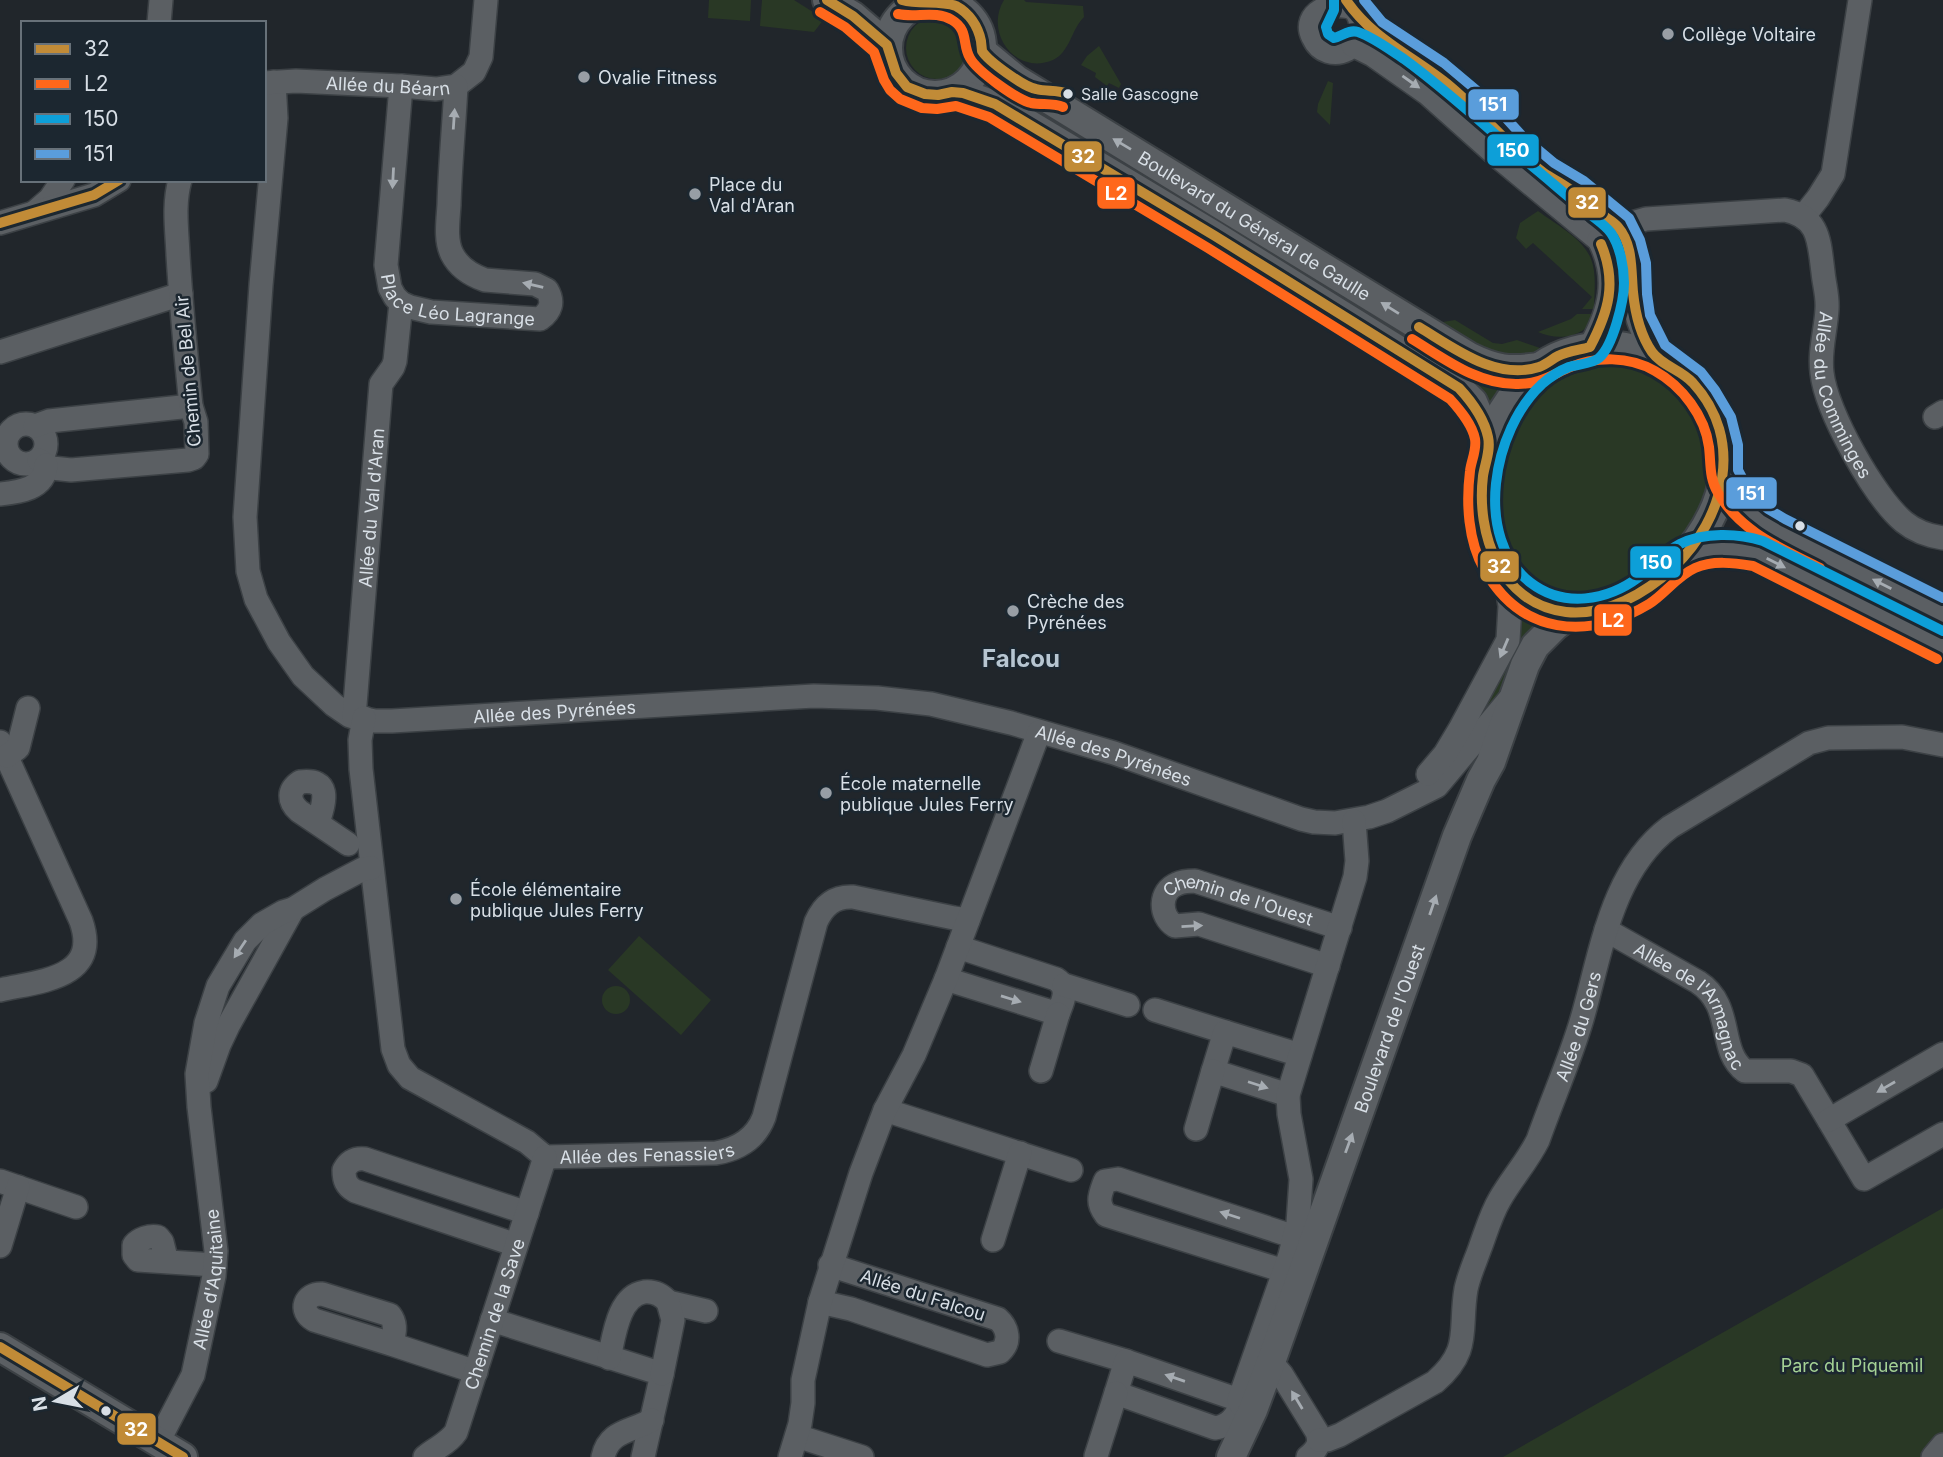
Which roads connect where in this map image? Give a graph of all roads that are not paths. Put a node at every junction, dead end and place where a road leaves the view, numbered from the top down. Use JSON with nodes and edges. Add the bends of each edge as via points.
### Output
{"nodes":[{"id":1,"x":161,"y":0,"type":"edge"},
{"id":2,"x":177,"y":0,"type":"edge"},
{"id":3,"x":486,"y":0,"type":"edge"},
{"id":4,"x":827,"y":0,"type":"edge"},
{"id":5,"x":1860,"y":0,"type":"edge"},
{"id":6,"x":908,"y":2,"type":"edge"},
{"id":7,"x":1321,"y":3,"type":"edge"},
{"id":8,"x":1351,"y":6,"type":"edge"},
{"id":9,"x":159,"y":21,"type":"edge"},
{"id":10,"x":176,"y":21,"type":"edge"},
{"id":11,"x":887,"y":45,"type":"junction"},
{"id":12,"x":1353,"y":45,"type":"junction"},
{"id":13,"x":982,"y":51,"type":"junction"},
{"id":14,"x":269,"y":82,"type":"edge"},
{"id":15,"x":401,"y":86,"type":"junction"},
{"id":16,"x":456,"y":86,"type":"junction"},
{"id":17,"x":952,"y":92,"type":"junction"},
{"id":18,"x":62,"y":182,"type":"edge"},
{"id":19,"x":116,"y":182,"type":"edge"},
{"id":20,"x":160,"y":182,"type":"edge"},
{"id":21,"x":180,"y":182,"type":"edge"},
{"id":22,"x":35,"y":212,"type":"junction"},
{"id":23,"x":1803,"y":217,"type":"junction"},
{"id":24,"x":176,"y":218,"type":"junction"},
{"id":25,"x":0,"y":223,"type":"edge"},
{"id":26,"x":1608,"y":234,"type":"junction"},
{"id":27,"x":181,"y":294,"type":"junction"},
{"id":28,"x":401,"y":303,"type":"junction"},
{"id":29,"x":1590,"y":347,"type":"junction"},
{"id":30,"x":0,"y":352,"type":"edge"},
{"id":31,"x":1654,"y":354,"type":"junction"},
{"id":32,"x":1539,"y":367,"type":"junction"},
{"id":33,"x":191,"y":406,"type":"junction"},
{"id":34,"x":16,"y":428,"type":"edge"},
{"id":35,"x":1489,"y":439,"type":"junction"},
{"id":36,"x":5,"y":453,"type":"edge"},
{"id":37,"x":42,"y":462,"type":"junction"},
{"id":38,"x":1724,"y":473,"type":"junction"},
{"id":39,"x":0,"y":494,"type":"edge"},
{"id":40,"x":1943,"y":538,"type":"edge"},
{"id":41,"x":1686,"y":556,"type":"junction"},
{"id":42,"x":1506,"y":581,"type":"junction"},
{"id":43,"x":1571,"y":614,"type":"junction"},
{"id":44,"x":1943,"y":614,"type":"edge"},
{"id":45,"x":1943,"y":647,"type":"edge"},
{"id":46,"x":1514,"y":693,"type":"junction"},
{"id":47,"x":28,"y":708,"type":"dead end"},
{"id":48,"x":359,"y":717,"type":"junction"},
{"id":49,"x":1039,"y":732,"type":"junction"},
{"id":50,"x":1943,"y":745,"type":"edge"},
{"id":51,"x":3,"y":749,"type":"edge"},
{"id":52,"x":1409,"y":799,"type":"junction"},
{"id":53,"x":366,"y":816,"type":"junction"},
{"id":54,"x":1354,"y":821,"type":"junction"},
{"id":55,"x":318,"y":823,"type":"dead end"},
{"id":56,"x":348,"y":844,"type":"junction"},
{"id":57,"x":371,"y":868,"type":"junction"},
{"id":58,"x":349,"y":877,"type":"junction"},
{"id":59,"x":968,"y":920,"type":"junction"},
{"id":60,"x":1340,"y":928,"type":"junction"},
{"id":61,"x":1606,"y":930,"type":"junction"},
{"id":62,"x":958,"y":947,"type":"junction"},
{"id":63,"x":1328,"y":966,"type":"junction"},
{"id":64,"x":946,"y":979,"type":"junction"},
{"id":65,"x":1064,"y":985,"type":"junction"},
{"id":66,"x":0,"y":990,"type":"edge"},
{"id":67,"x":1128,"y":1005,"type":"dead end"},
{"id":68,"x":1155,"y":1010,"type":"dead end"},
{"id":69,"x":1059,"y":1014,"type":"junction"},
{"id":70,"x":1225,"y":1032,"type":"junction"},
{"id":71,"x":1943,"y":1054,"type":"edge"},
{"id":72,"x":1300,"y":1055,"type":"junction"},
{"id":73,"x":1041,"y":1071,"type":"dead end"},
{"id":74,"x":1213,"y":1071,"type":"junction"},
{"id":75,"x":1288,"y":1095,"type":"junction"},
{"id":76,"x":885,"y":1110,"type":"junction"},
{"id":77,"x":1829,"y":1120,"type":"junction"},
{"id":78,"x":1196,"y":1129,"type":"dead end"},
{"id":79,"x":1943,"y":1133,"type":"edge"},
{"id":80,"x":1020,"y":1153,"type":"junction"},
{"id":81,"x":545,"y":1157,"type":"junction"},
{"id":82,"x":1071,"y":1170,"type":"dead end"},
{"id":83,"x":9,"y":1184,"type":"edge"},
{"id":84,"x":1170,"y":1195,"type":"junction"},
{"id":85,"x":76,"y":1207,"type":"dead end"},
{"id":86,"x":527,"y":1213,"type":"junction"},
{"id":87,"x":1157,"y":1231,"type":"junction"},
{"id":88,"x":2,"y":1236,"type":"edge"},
{"id":89,"x":993,"y":1240,"type":"dead end"},
{"id":90,"x":516,"y":1245,"type":"junction"},
{"id":91,"x":1294,"y":1255,"type":"junction"},
{"id":92,"x":167,"y":1262,"type":"dead end"},
{"id":93,"x":215,"y":1265,"type":"junction"},
{"id":94,"x":830,"y":1265,"type":"junction"},
{"id":95,"x":668,"y":1302,"type":"junction"},
{"id":96,"x":820,"y":1302,"type":"junction"},
{"id":97,"x":706,"y":1311,"type":"dead end"},
{"id":98,"x":492,"y":1320,"type":"junction"},
{"id":99,"x":1059,"y":1341,"type":"dead end"},
{"id":100,"x":391,"y":1344,"type":"dead end"},
{"id":101,"x":0,"y":1347,"type":"edge"},
{"id":102,"x":608,"y":1357,"type":"junction"},
{"id":103,"x":1126,"y":1362,"type":"junction"},
{"id":104,"x":1271,"y":1362,"type":"junction"},
{"id":105,"x":476,"y":1372,"type":"junction"},
{"id":106,"x":662,"y":1374,"type":"junction"},
{"id":107,"x":1116,"y":1394,"type":"junction"},
{"id":108,"x":1244,"y":1405,"type":"junction"},
{"id":109,"x":652,"y":1420,"type":"junction"},
{"id":110,"x":158,"y":1442,"type":"junction"},
{"id":111,"x":1943,"y":1445,"type":"edge"},
{"id":112,"x":794,"y":1446,"type":"edge"},
{"id":113,"x":1313,"y":1449,"type":"edge"},
{"id":114,"x":1096,"y":1456,"type":"edge"},
{"id":115,"x":183,"y":1457,"type":"edge"},
{"id":116,"x":425,"y":1457,"type":"edge"},
{"id":117,"x":603,"y":1457,"type":"edge"},
{"id":118,"x":643,"y":1457,"type":"edge"},
{"id":119,"x":862,"y":1457,"type":"edge"},
{"id":120,"x":1231,"y":1457,"type":"edge"},
{"id":121,"x":1933,"y":1457,"type":"edge"}],
"edges":[{"from":1,"to":9,"type":"street"},
{"from":2,"to":10,"type":"street"},
{"from":3,"to":16,"type":"street","name":"Allée du Béarn","via":[[481,57],[474,72]]},
{"from":4,"to":11,"type":"street"},
{"from":5,"to":23,"type":"street","via":[[1833,174]]},
{"from":6,"to":11,"type":"street","via":[[891,28]]},
{"from":6,"to":13,"type":"street","via":[[944,1],[958,6],[977,26]]},
{"from":7,"to":8,"type":"street"},
{"from":7,"to":12,"type":"street","via":[[1310,30],[1318,46],[1341,52]]},
{"from":8,"to":12,"type":"street","via":[[1361,26]]},
{"from":8,"to":26,"type":"street","via":[[1372,32],[1435,74],[1485,116],[1513,147],[1575,192]]},
{"from":11,"to":17,"type":"street","via":[[897,76],[909,87],[937,95]]},
{"from":12,"to":26,"type":"street","one_way":true,"via":[[1427,93],[1502,160]]},
{"from":13,"to":17,"type":"street","via":[[972,76]]},
{"from":32,"to":13,"type":"street","name":"Boulevard du Général de Gaulle","one_way":true,"via":[[1490,367],[1468,356],[1031,89]]},
{"from":14,"to":15,"type":"street","name":"Allée du Béarn"},
{"from":14,"to":48,"type":"street","name":"Allée des Pyrénées","via":[[276,118],[245,517],[248,570],[256,599],[288,657],[334,705]]},
{"from":15,"to":16,"type":"street","name":"Allée du Béarn"},
{"from":15,"to":28,"type":"street","name":"Place Léo Lagrange","one_way":true,"via":[[386,265],[390,288]]},
{"from":28,"to":16,"type":"street","name":"Place Léo Lagrange","one_way":true,"via":[[430,312],[533,319],[546,315],[552,303],[542,286],[477,277],[452,255],[448,230]]},
{"from":17,"to":35,"type":"street","name":"Boulevard du Général de Gaulle","via":[[995,104],[1459,388],[1473,402]]},
{"from":18,"to":22,"type":"street"},
{"from":19,"to":22,"type":"street","via":[[94,195]]},
{"from":20,"to":24,"type":"street","name":"Chemin de Bel Air"},
{"from":21,"to":24,"type":"street","name":"Chemin de Bel Air"},
{"from":22,"to":25,"type":"street"},
{"from":23,"to":26,"type":"street","via":[[1777,210],[1657,218],[1635,221]]},
{"from":23,"to":40,"type":"street","name":"Allée du Comminges","via":[[1813,227],[1821,248],[1828,306],[1821,371],[1838,424],[1898,516],[1927,535]]},
{"from":24,"to":27,"type":"street","name":"Chemin de Bel Air"},
{"from":26,"to":29,"type":"street","via":[[1611,286],[1605,315]]},
{"from":26,"to":31,"type":"street","via":[[1627,245],[1637,319]]},
{"from":27,"to":30,"type":"street"},
{"from":27,"to":33,"type":"street","name":"Chemin de Bel Air"},
{"from":28,"to":48,"type":"street","name":"Allée du Val d'Aran","via":[[393,366],[381,384]]},
{"from":29,"to":31,"type":"street","via":[[1631,347]]},
{"from":29,"to":32,"type":"street"},
{"from":31,"to":38,"type":"street","via":[[1692,382],[1704,398],[1718,422]]},
{"from":32,"to":35,"type":"street","via":[[1501,415]]},
{"from":33,"to":34,"type":"street"},
{"from":33,"to":37,"type":"street","name":"Chemin de Bel Air","via":[[198,447],[194,458],[71,470]]},
{"from":34,"to":36,"type":"street","name":"Chemin de Bel Air","via":[[8,435]]},
{"from":34,"to":37,"type":"street","via":[[41,431],[46,446]]},
{"from":35,"to":42,"type":"street","via":[[1483,520],[1487,541]]},
{"from":36,"to":37,"type":"street","name":"Chemin de Bel Air","via":[[24,464]]},
{"from":37,"to":39,"type":"street","via":[[46,471],[31,488]]},
{"from":38,"to":41,"type":"street","via":[[1718,501]]},
{"from":44,"to":38,"type":"street","one_way":true,"via":[[1760,520],[1744,506]]},
{"from":41,"to":43,"type":"street","via":[[1618,605]]},
{"from":41,"to":45,"type":"street","one_way":true,"via":[[1723,549],[1758,553]]},
{"from":42,"to":43,"type":"street","via":[[1539,605]]},
{"from":42,"to":52,"type":"street","name":"Allée des Pyrénées","one_way":true,"via":[[1508,640],[1445,754]]},
{"from":43,"to":46,"type":"street","name":"Boulevard de l'Ouest","via":[[1535,646]]},
{"from":46,"to":52,"type":"street","name":"Allée des Pyrénées","via":[[1437,786]]},
{"from":91,"to":46,"type":"street","name":"Boulevard de l'Ouest","one_way":true},
{"from":47,"to":51,"type":"street","via":[[18,748]]},
{"from":48,"to":49,"type":"street","name":"Allée des Pyrénées","via":[[392,721],[844,696],[931,704]]},
{"from":48,"to":53,"type":"street","name":"Allée des Fenassiers"},
{"from":49,"to":54,"type":"street","name":"Allée des Pyrénées","via":[[1114,753],[1301,819]]},
{"from":49,"to":59,"type":"street"},
{"from":50,"to":61,"type":"street","name":"Allée du Gers","via":[[1902,737],[1828,738],[1809,743],[1661,834],[1627,881]]},
{"from":51,"to":66,"type":"street","via":[[81,921],[86,943],[80,959],[63,975]]},
{"from":52,"to":54,"type":"street","name":"Allée des Pyrénées"},
{"from":53,"to":56,"type":"street"},
{"from":53,"to":57,"type":"street","name":"Allée des Fenassiers"},
{"from":54,"to":60,"type":"street","name":"Chemin de l'Ouest","via":[[1355,877]]},
{"from":55,"to":56,"type":"street"},
{"from":56,"to":58,"type":"street","via":[[344,857]]},
{"from":57,"to":58,"type":"street","name":"Allée d'Aquitaine"},
{"from":57,"to":81,"type":"street","name":"Allée des Fenassiers","via":[[393,1049],[399,1065],[410,1078],[527,1142]]},
{"from":58,"to":93,"type":"street","name":"Allée d'Aquitaine","via":[[293,909],[219,1045],[199,1107]]},
{"from":59,"to":62,"type":"street"},
{"from":59,"to":81,"type":"street","name":"Allée des Fenassiers","via":[[853,897],[824,907],[816,922],[764,1117],[755,1132],[734,1149]]},
{"from":60,"to":63,"type":"street","name":"Chemin de l'Ouest"},
{"from":60,"to":63,"type":"street","name":"Chemin de l'Ouest","one_way":true,"via":[[1195,881],[1175,885],[1164,897],[1165,915],[1175,926],[1199,923]]},
{"from":61,"to":77,"type":"street","name":"Allée de l'Armagnac","via":[[1708,990],[1721,1011],[1737,1063],[1745,1071],[1800,1074]]},
{"from":61,"to":113,"type":"street","name":"Allée du Gers","via":[[1582,1020],[1538,1140],[1500,1198],[1469,1278],[1463,1336],[1454,1359],[1435,1382]]},
{"from":62,"to":64,"type":"street"},
{"from":62,"to":65,"type":"street"},
{"from":63,"to":72,"type":"street","name":"Chemin de l'Ouest"},
{"from":64,"to":69,"type":"street","one_way":true},
{"from":64,"to":76,"type":"street"},
{"from":65,"to":67,"type":"street"},
{"from":65,"to":69,"type":"street"},
{"from":68,"to":70,"type":"street"},
{"from":69,"to":73,"type":"street"},
{"from":70,"to":72,"type":"street"},
{"from":70,"to":74,"type":"street"},
{"from":71,"to":77,"type":"street","one_way":true},
{"from":72,"to":75,"type":"street","name":"Chemin de l'Ouest"},
{"from":74,"to":75,"type":"street","one_way":true},
{"from":74,"to":78,"type":"street"},
{"from":75,"to":91,"type":"street","name":"Chemin de l'Ouest","via":[[1301,1179]]},
{"from":76,"to":80,"type":"street"},
{"from":76,"to":94,"type":"street"},
{"from":77,"to":79,"type":"street","name":"Allée de l'Armagnac","via":[[1864,1179]]},
{"from":80,"to":82,"type":"street"},
{"from":80,"to":89,"type":"street"},
{"from":81,"to":86,"type":"street","name":"Chemin de la Save"},
{"from":83,"to":85,"type":"street"},
{"from":83,"to":88,"type":"street"},
{"from":84,"to":87,"type":"street"},
{"from":84,"to":87,"type":"street","via":[[1118,1178],[1105,1181],[1102,1189],[1100,1207],[1105,1215]]},
{"from":91,"to":84,"type":"street","one_way":true},
{"from":86,"to":90,"type":"street","name":"Chemin de la Save"},
{"from":86,"to":90,"type":"street","via":[[365,1159],[352,1160],[344,1170],[345,1183],[355,1191]]},
{"from":87,"to":91,"type":"street"},
{"from":90,"to":98,"type":"street","name":"Chemin de la Save"},
{"from":91,"to":104,"type":"street","name":"Boulevard de l'Ouest"},
{"from":91,"to":108,"type":"street","name":"Chemin de l'Ouest"},
{"from":92,"to":93,"type":"street"},
{"from":93,"to":110,"type":"street","name":"Allée d'Aquitaine","via":[[193,1375]]},
{"from":94,"to":96,"type":"street"},
{"from":94,"to":96,"type":"street","name":"Allée du Falcou","via":[[998,1319],[1005,1326],[1006,1344],[1000,1352],[988,1355]]},
{"from":95,"to":97,"type":"street"},
{"from":95,"to":102,"type":"street","via":[[651,1292],[630,1298]]},
{"from":95,"to":106,"type":"street","via":[[673,1320]]},
{"from":96,"to":112,"type":"street"},
{"from":98,"to":102,"type":"street"},
{"from":98,"to":105,"type":"street","name":"Chemin de la Save"},
{"from":99,"to":103,"type":"street"},
{"from":100,"to":105,"type":"street"},
{"from":101,"to":110,"type":"street"},
{"from":102,"to":106,"type":"street"},
{"from":103,"to":107,"type":"street"},
{"from":108,"to":103,"type":"street","one_way":true},
{"from":104,"to":108,"type":"street","name":"Boulevard de l'Ouest"},
{"from":113,"to":104,"type":"street","name":"Allée du Gers","one_way":true,"via":[[1317,1432]]},
{"from":105,"to":116,"type":"street","name":"Chemin de la Save","via":[[453,1437]]},
{"from":106,"to":109,"type":"street"},
{"from":107,"to":108,"type":"street","name":"Boulevard de l'Ouest","via":[[1215,1428],[1229,1423]]},
{"from":107,"to":114,"type":"street"},
{"from":108,"to":120,"type":"street","name":"Boulevard de l'Ouest"},
{"from":109,"to":117,"type":"street","via":[[613,1437]]},
{"from":109,"to":118,"type":"street"},
{"from":110,"to":115,"type":"street"},
{"from":111,"to":121,"type":"street"},
{"from":112,"to":119,"type":"street"}]}
